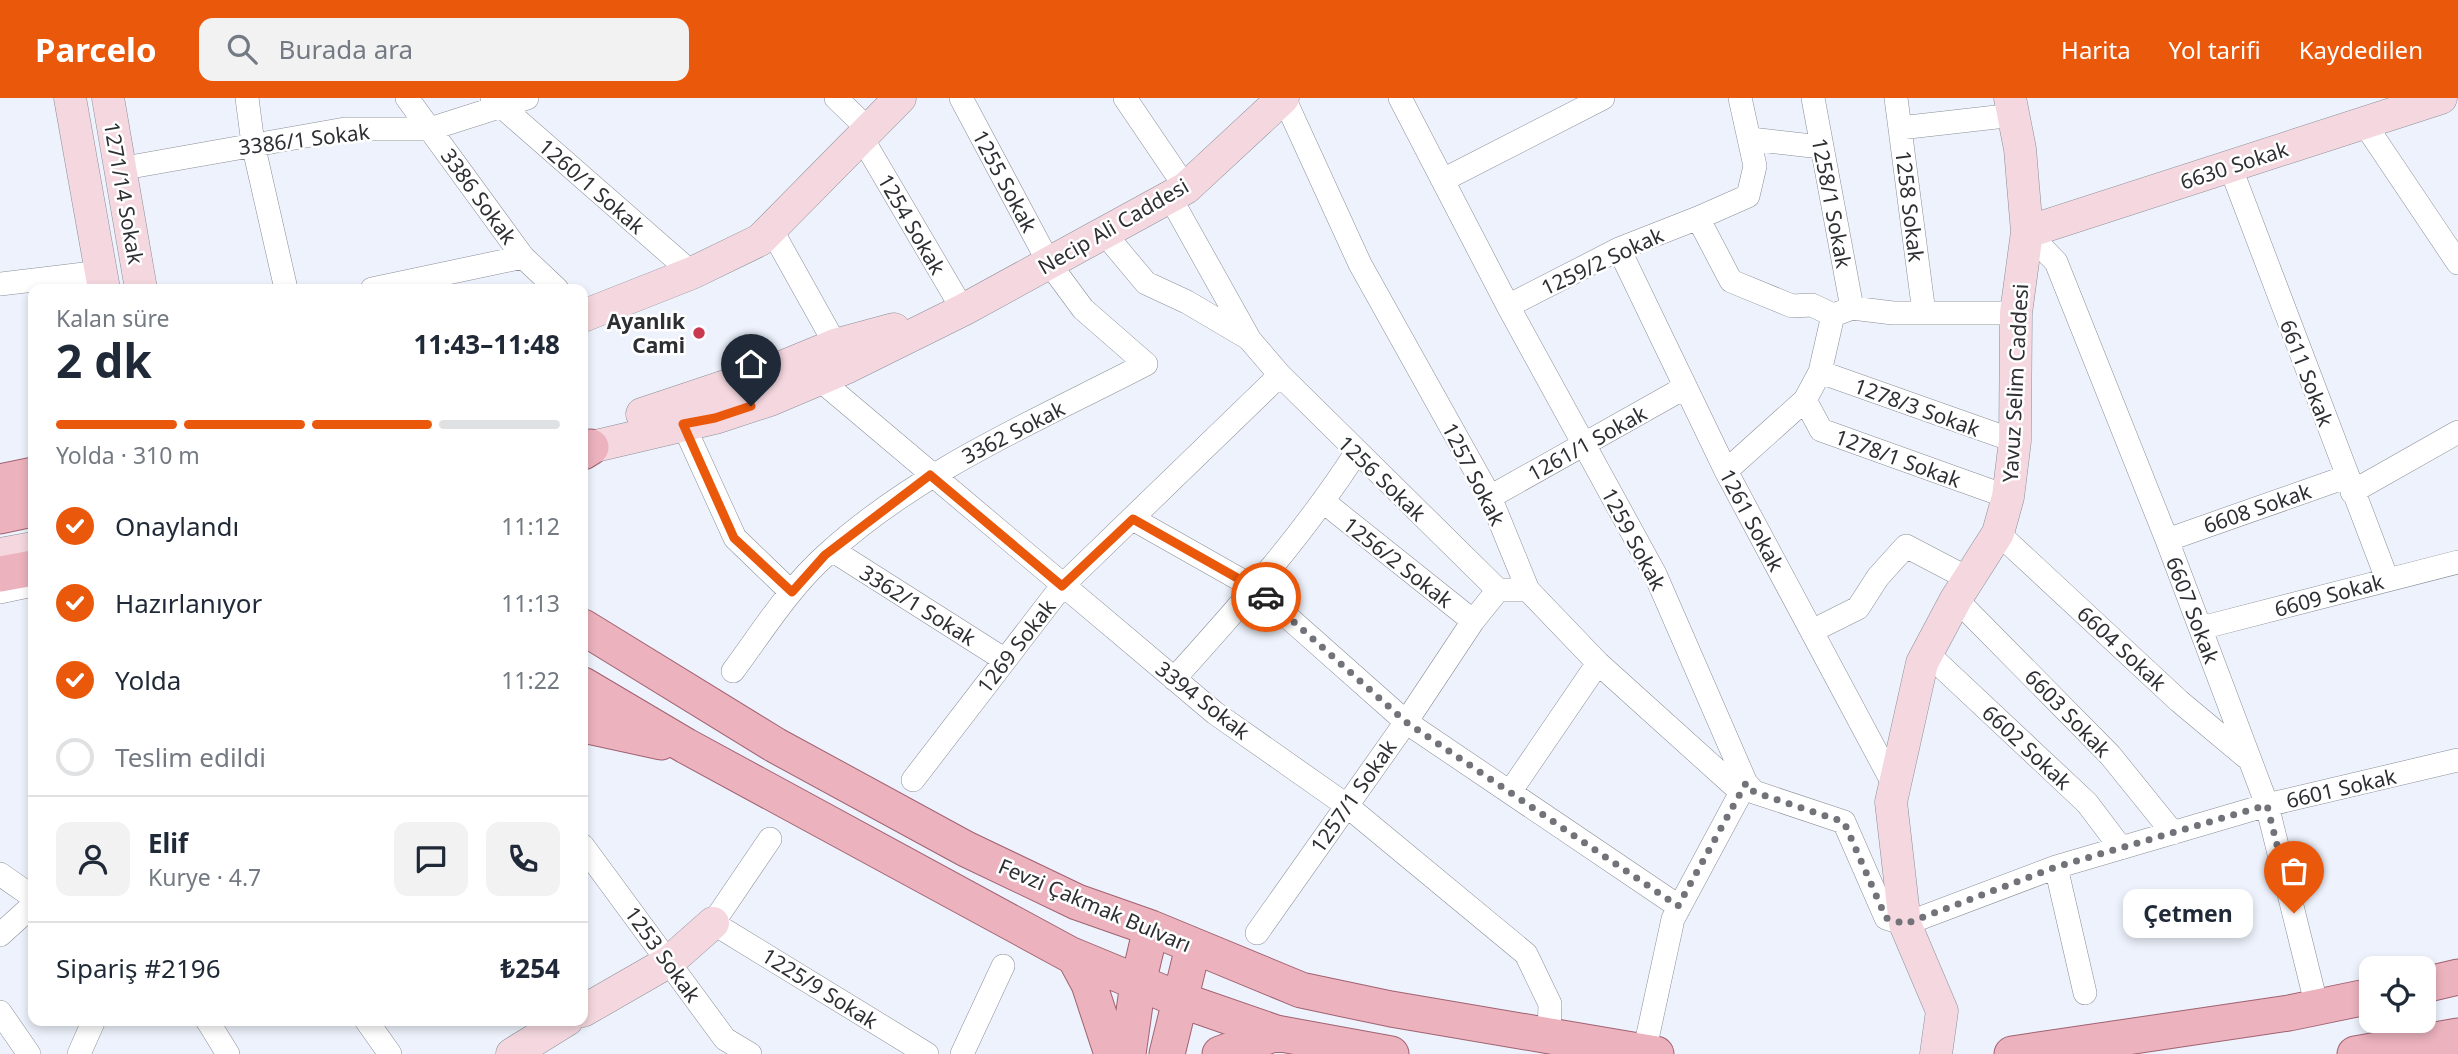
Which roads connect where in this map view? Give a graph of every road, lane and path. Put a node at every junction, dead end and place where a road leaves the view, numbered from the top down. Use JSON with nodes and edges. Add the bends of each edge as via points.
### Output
{"nodes":[{"id":1,"x":70,"y":98,"type":"edge"},
{"id":2,"x":108,"y":98,"type":"edge"},
{"id":3,"x":247,"y":98,"type":"edge"},
{"id":4,"x":407,"y":98,"type":"edge"},
{"id":5,"x":527,"y":98,"type":"edge"},
{"id":6,"x":835,"y":98,"type":"edge"},
{"id":7,"x":900,"y":98,"type":"edge"},
{"id":8,"x":961,"y":98,"type":"edge"},
{"id":9,"x":1125,"y":98,"type":"edge"},
{"id":10,"x":1284,"y":98,"type":"edge"},
{"id":11,"x":1400,"y":98,"type":"edge"},
{"id":12,"x":1603,"y":98,"type":"edge"},
{"id":13,"x":1740,"y":98,"type":"edge"},
{"id":14,"x":1813,"y":98,"type":"edge"},
{"id":15,"x":1896,"y":98,"type":"edge"},
{"id":16,"x":2441,"y":98,"type":"edge"},
{"id":17,"x":496,"y":102,"type":"edge"},
{"id":18,"x":2012,"y":106,"type":"edge"},
{"id":19,"x":2379,"y":112,"type":"edge"},
{"id":20,"x":1900,"y":128,"type":"junction"},
{"id":21,"x":430,"y":129,"type":"junction"},
{"id":22,"x":865,"y":134,"type":"junction"},
{"id":23,"x":1751,"y":139,"type":"junction"},
{"id":24,"x":253,"y":144,"type":"junction"},
{"id":25,"x":1821,"y":147,"type":"junction"},
{"id":26,"x":2230,"y":166,"type":"junction"},
{"id":27,"x":119,"y":169,"type":"junction"},
{"id":28,"x":1443,"y":180,"type":"junction"},
{"id":29,"x":1178,"y":192,"type":"junction"},
{"id":30,"x":1698,"y":218,"type":"junction"},
{"id":31,"x":771,"y":229,"type":"junction"},
{"id":32,"x":2027,"y":232,"type":"junction"},
{"id":33,"x":1104,"y":233,"type":"junction"},
{"id":34,"x":1619,"y":250,"type":"junction"},
{"id":35,"x":523,"y":257,"type":"junction"},
{"id":36,"x":1049,"y":263,"type":"junction"},
{"id":37,"x":2458,"y":263,"type":"edge"},
{"id":38,"x":692,"y":273,"type":"junction"},
{"id":39,"x":102,"y":280,"type":"edge"},
{"id":40,"x":0,"y":284,"type":"edge"},
{"id":41,"x":140,"y":284,"type":"edge"},
{"id":42,"x":285,"y":284,"type":"edge"},
{"id":43,"x":396,"y":284,"type":"edge"},
{"id":44,"x":552,"y":284,"type":"edge"},
{"id":45,"x":1508,"y":306,"type":"junction"},
{"id":46,"x":963,"y":310,"type":"junction"},
{"id":47,"x":588,"y":312,"type":"edge"},
{"id":48,"x":1842,"y":312,"type":"junction"},
{"id":49,"x":1924,"y":313,"type":"junction"},
{"id":50,"x":2017,"y":313,"type":"junction"},
{"id":51,"x":1250,"y":340,"type":"junction"},
{"id":52,"x":842,"y":356,"type":"junction"},
{"id":53,"x":1820,"y":372,"type":"junction"},
{"id":54,"x":1280,"y":375,"type":"junction"},
{"id":55,"x":818,"y":379,"type":"junction"},
{"id":56,"x":1684,"y":388,"type":"junction"},
{"id":57,"x":1805,"y":400,"type":"junction"},
{"id":58,"x":683,"y":424,"type":"junction"},
{"id":59,"x":2458,"y":432,"type":"edge"},
{"id":60,"x":2015,"y":442,"type":"junction"},
{"id":61,"x":588,"y":443,"type":"edge"},
{"id":62,"x":588,"y":443,"type":"edge"},
{"id":63,"x":1585,"y":446,"type":"junction"},
{"id":64,"x":1356,"y":453,"type":"junction"},
{"id":65,"x":1726,"y":471,"type":"junction"},
{"id":66,"x":930,"y":475,"type":"junction"},
{"id":67,"x":28,"y":476,"type":"edge"},
{"id":68,"x":0,"y":482,"type":"edge"},
{"id":69,"x":2349,"y":485,"type":"junction"},
{"id":70,"x":1490,"y":497,"type":"junction"},
{"id":71,"x":2008,"y":497,"type":"junction"},
{"id":72,"x":1324,"y":502,"type":"junction"},
{"id":73,"x":28,"y":510,"type":"edge"},
{"id":74,"x":0,"y":516,"type":"edge"},
{"id":75,"x":1133,"y":519,"type":"junction"},
{"id":76,"x":1998,"y":533,"type":"junction"},
{"id":77,"x":2167,"y":540,"type":"junction"},
{"id":78,"x":28,"y":549,"type":"edge"},
{"id":79,"x":832,"y":550,"type":"junction"},
{"id":80,"x":0,"y":554,"type":"edge"},
{"id":81,"x":2458,"y":562,"type":"edge"},
{"id":82,"x":28,"y":569,"type":"edge"},
{"id":83,"x":0,"y":574,"type":"edge"},
{"id":84,"x":2387,"y":579,"type":"junction"},
{"id":85,"x":28,"y":586,"type":"edge"},
{"id":86,"x":1062,"y":586,"type":"junction"},
{"id":87,"x":1255,"y":588,"type":"junction"},
{"id":88,"x":1962,"y":589,"type":"junction"},
{"id":89,"x":1498,"y":590,"type":"junction"},
{"id":90,"x":1528,"y":590,"type":"junction"},
{"id":91,"x":0,"y":592,"type":"edge"},
{"id":92,"x":792,"y":592,"type":"junction"},
{"id":93,"x":1473,"y":621,"type":"junction"},
{"id":94,"x":2201,"y":628,"type":"junction"},
{"id":95,"x":588,"y":630,"type":"edge"},
{"id":96,"x":1812,"y":631,"type":"junction"},
{"id":97,"x":1926,"y":652,"type":"junction"},
{"id":98,"x":1005,"y":660,"type":"junction"},
{"id":99,"x":1598,"y":663,"type":"junction"},
{"id":100,"x":733,"y":671,"type":"dead end"},
{"id":101,"x":1174,"y":679,"type":"junction"},
{"id":102,"x":588,"y":688,"type":"edge"},
{"id":103,"x":1406,"y":722,"type":"junction"},
{"id":104,"x":588,"y":726,"type":"edge"},
{"id":105,"x":686,"y":746,"type":"junction"},
{"id":106,"x":2248,"y":759,"type":"junction"},
{"id":107,"x":2458,"y":760,"type":"edge"},
{"id":108,"x":913,"y":780,"type":"dead end"},
{"id":109,"x":1744,"y":787,"type":"junction"},
{"id":110,"x":1895,"y":787,"type":"junction"},
{"id":111,"x":1510,"y":792,"type":"junction"},
{"id":112,"x":1346,"y":805,"type":"junction"},
{"id":113,"x":2267,"y":805,"type":"junction"},
{"id":114,"x":2173,"y":833,"type":"junction"},
{"id":115,"x":770,"y":839,"type":"dead end"},
{"id":116,"x":2121,"y":848,"type":"junction"},
{"id":117,"x":588,"y":853,"type":"edge"},
{"id":118,"x":2056,"y":867,"type":"junction"},
{"id":119,"x":0,"y":874,"type":"edge"},
{"id":120,"x":28,"y":894,"type":"edge"},
{"id":121,"x":1678,"y":906,"type":"junction"},
{"id":122,"x":28,"y":910,"type":"edge"},
{"id":123,"x":713,"y":923,"type":"junction"},
{"id":124,"x":1905,"y":924,"type":"junction"},
{"id":125,"x":1151,"y":928,"type":"junction"},
{"id":126,"x":1257,"y":933,"type":"dead end"},
{"id":127,"x":0,"y":935,"type":"edge"},
{"id":128,"x":1193,"y":947,"type":"junction"},
{"id":129,"x":1074,"y":956,"type":"junction"},
{"id":130,"x":670,"y":961,"type":"junction"},
{"id":131,"x":1003,"y":966,"type":"dead end"},
{"id":132,"x":2458,"y":977,"type":"edge"},
{"id":133,"x":2436,"y":982,"type":"edge"},
{"id":134,"x":1138,"y":983,"type":"junction"},
{"id":135,"x":2085,"y":993,"type":"dead end"},
{"id":136,"x":2359,"y":998,"type":"edge"},
{"id":137,"x":1178,"y":999,"type":"junction"},
{"id":138,"x":2317,"y":1007,"type":"junction"},
{"id":139,"x":588,"y":1008,"type":"edge"},
{"id":140,"x":0,"y":1012,"type":"edge"},
{"id":141,"x":91,"y":1026,"type":"edge"},
{"id":142,"x":212,"y":1026,"type":"edge"},
{"id":143,"x":370,"y":1026,"type":"edge"},
{"id":144,"x":559,"y":1026,"type":"edge"},
{"id":145,"x":1276,"y":1033,"type":"junction"},
{"id":146,"x":2458,"y":1036,"type":"edge"},
{"id":147,"x":1549,"y":1037,"type":"junction"},
{"id":148,"x":530,"y":1050,"type":"edge"},
{"id":149,"x":1650,"y":1053,"type":"edge"},
{"id":150,"x":29,"y":1054,"type":"edge"},
{"id":151,"x":79,"y":1054,"type":"edge"},
{"id":152,"x":228,"y":1054,"type":"edge"},
{"id":153,"x":390,"y":1054,"type":"edge"},
{"id":154,"x":750,"y":1054,"type":"edge"},
{"id":155,"x":926,"y":1054,"type":"edge"},
{"id":156,"x":962,"y":1054,"type":"edge"},
{"id":157,"x":1112,"y":1054,"type":"edge"},
{"id":158,"x":1128,"y":1054,"type":"edge"},
{"id":159,"x":1167,"y":1054,"type":"edge"},
{"id":160,"x":1220,"y":1054,"type":"edge"},
{"id":161,"x":1391,"y":1054,"type":"edge"},
{"id":162,"x":1936,"y":1054,"type":"edge"},
{"id":163,"x":2012,"y":1054,"type":"edge"},
{"id":164,"x":2355,"y":1054,"type":"edge"}],
"edges":[{"from":1,"to":39,"type":"street"},
{"from":2,"to":27,"type":"street","name":"1271/14 Sokak"},
{"from":3,"to":24,"type":"street"},
{"from":4,"to":21,"type":"street","name":"3386 Sokak"},
{"from":5,"to":17,"type":"street","name":"3386/1 Sokak"},
{"from":6,"to":22,"type":"street","name":"1254 Sokak"},
{"from":7,"to":22,"type":"street"},
{"from":8,"to":36,"type":"street","name":"1255 Sokak"},
{"from":9,"to":29,"type":"street","name":"1256 Sokak"},
{"from":10,"to":29,"type":"street","name":"Necip Ali Caddesi"},
{"from":10,"to":70,"type":"street","name":"1257 Sokak","via":[[1360,264]]},
{"from":11,"to":28,"type":"street","name":"1259 Sokak"},
{"from":12,"to":28,"type":"street"},
{"from":13,"to":23,"type":"street"},
{"from":14,"to":25,"type":"street","name":"1258/1 Sokak"},
{"from":15,"to":20,"type":"street","name":"1258 Sokak"},
{"from":16,"to":19,"type":"street","name":"6630 Sokak"},
{"from":17,"to":21,"type":"street","name":"3386/1 Sokak"},
{"from":17,"to":38,"type":"street","name":"1260/1 Sokak"},
{"from":18,"to":20,"type":"street"},
{"from":18,"to":32,"type":"street","name":"Yavuz Selim Caddesi"},
{"from":19,"to":26,"type":"street","name":"6630 Sokak"},
{"from":19,"to":37,"type":"street"},
{"from":20,"to":49,"type":"street","name":"1258 Sokak"},
{"from":21,"to":24,"type":"street","name":"3386/1 Sokak","via":[[345,129]]},
{"from":21,"to":35,"type":"street","name":"3386 Sokak"},
{"from":22,"to":31,"type":"street"},
{"from":22,"to":46,"type":"street","name":"1254 Sokak"},
{"from":23,"to":25,"type":"street"},
{"from":23,"to":30,"type":"street","name":"1259/2 Sokak","via":[[1755,166],[1748,196]]},
{"from":24,"to":27,"type":"street","name":"3386/1 Sokak"},
{"from":24,"to":42,"type":"street"},
{"from":25,"to":48,"type":"street","name":"1258/1 Sokak"},
{"from":26,"to":32,"type":"street","name":"6630 Sokak"},
{"from":26,"to":69,"type":"street","name":"6611 Sokak"},
{"from":27,"to":41,"type":"street","name":"1271/14 Sokak"},
{"from":28,"to":45,"type":"street","name":"1259 Sokak"},
{"from":29,"to":33,"type":"street","name":"Necip Ali Caddesi"},
{"from":29,"to":51,"type":"street","name":"1256 Sokak"},
{"from":30,"to":34,"type":"street","name":"1259/2 Sokak"},
{"from":30,"to":48,"type":"street","via":[[1731,281],[1792,306]]},
{"from":31,"to":38,"type":"street","via":[[760,240]]},
{"from":31,"to":52,"type":"street"},
{"from":32,"to":50,"type":"street","name":"Yavuz Selim Caddesi"},
{"from":32,"to":77,"type":"street","name":"6607 Sokak","via":[[2056,262]]},
{"from":33,"to":36,"type":"street","name":"Necip Ali Caddesi"},
{"from":33,"to":51,"type":"street","name":"1256 Sokak","via":[[1146,283]]},
{"from":34,"to":45,"type":"street","name":"1259/2 Sokak"},
{"from":34,"to":56,"type":"street","name":"1261 Sokak"},
{"from":35,"to":43,"type":"street"},
{"from":35,"to":44,"type":"street","name":"3386 Sokak"},
{"from":36,"to":46,"type":"street","name":"Necip Ali Caddesi"},
{"from":36,"to":66,"type":"street","name":"3362 Sokak","via":[[1083,309],[1146,364]]},
{"from":38,"to":47,"type":"street"},
{"from":39,"to":40,"type":"street"},
{"from":45,"to":63,"type":"street","name":"1259 Sokak"},
{"from":46,"to":52,"type":"street","name":"Necip Ali Caddesi"},
{"from":48,"to":49,"type":"street"},
{"from":48,"to":53,"type":"street"},
{"from":49,"to":50,"type":"street"},
{"from":50,"to":60,"type":"street","name":"Yavuz Selim Caddesi"},
{"from":51,"to":54,"type":"street","name":"1256 Sokak"},
{"from":52,"to":55,"type":"street","name":"Necip Ali Caddesi"},
{"from":52,"to":61,"type":"street","name":"Necip Ali Caddesi","via":[[779,368],[656,411]]},
{"from":53,"to":57,"type":"street"},
{"from":53,"to":60,"type":"street","name":"1278/3 Sokak"},
{"from":54,"to":64,"type":"street","name":"1256 Sokak"},
{"from":54,"to":75,"type":"street","name":"1269 Sokak"},
{"from":55,"to":58,"type":"street","name":"Necip Ali Caddesi","via":[[715,418]]},
{"from":55,"to":66,"type":"street","name":"3394 Sokak"},
{"from":56,"to":63,"type":"street","name":"1261/1 Sokak"},
{"from":56,"to":65,"type":"street","name":"1261 Sokak"},
{"from":57,"to":65,"type":"street"},
{"from":57,"to":71,"type":"street","name":"1278/1 Sokak","via":[[1821,430]]},
{"from":58,"to":62,"type":"street","name":"Necip Ali Caddesi"},
{"from":58,"to":92,"type":"street","via":[[734,538]]},
{"from":59,"to":69,"type":"street","name":"6608 Sokak"},
{"from":60,"to":71,"type":"street","name":"Yavuz Selim Caddesi"},
{"from":63,"to":70,"type":"street","name":"1261/1 Sokak"},
{"from":63,"to":109,"type":"street","name":"1259 Sokak","via":[[1655,574]]},
{"from":64,"to":72,"type":"street"},
{"from":64,"to":89,"type":"street","name":"1256 Sokak"},
{"from":65,"to":96,"type":"street","name":"1261 Sokak"},
{"from":66,"to":79,"type":"street","name":"3362 Sokak"},
{"from":66,"to":86,"type":"street","name":"3394 Sokak"},
{"from":67,"to":68,"type":"main road"},
{"from":69,"to":77,"type":"street","name":"6608 Sokak"},
{"from":69,"to":84,"type":"street","name":"6611 Sokak"},
{"from":70,"to":90,"type":"street","name":"1257 Sokak"},
{"from":71,"to":76,"type":"street","name":"Yavuz Selim Caddesi"},
{"from":72,"to":87,"type":"street"},
{"from":72,"to":93,"type":"street","name":"1256/2 Sokak"},
{"from":73,"to":74,"type":"main road"},
{"from":75,"to":86,"type":"street","name":"1269 Sokak"},
{"from":75,"to":87,"type":"street"},
{"from":76,"to":88,"type":"street","name":"Yavuz Selim Caddesi"},
{"from":76,"to":106,"type":"street","name":"6604 Sokak"},
{"from":77,"to":94,"type":"street","name":"6607 Sokak"},
{"from":78,"to":80,"type":"street"},
{"from":79,"to":92,"type":"street","name":"3362 Sokak"},
{"from":79,"to":98,"type":"street","name":"3362/1 Sokak"},
{"from":81,"to":84,"type":"street","name":"6609 Sokak"},
{"from":82,"to":83,"type":"main road"},
{"from":84,"to":94,"type":"street","name":"6609 Sokak"},
{"from":85,"to":91,"type":"street"},
{"from":86,"to":98,"type":"street","name":"1269 Sokak"},
{"from":86,"to":101,"type":"street","name":"3394 Sokak"},
{"from":87,"to":101,"type":"street"},
{"from":87,"to":103,"type":"street"},
{"from":88,"to":96,"type":"street","name":"6603 Sokak","via":[[1906,546],[1878,576],[1858,608]]},
{"from":88,"to":97,"type":"street","name":"Yavuz Selim Caddesi"},
{"from":88,"to":114,"type":"street","name":"6603 Sokak"},
{"from":89,"to":90,"type":"street"},
{"from":89,"to":93,"type":"street","name":"1257/1 Sokak"},
{"from":90,"to":99,"type":"street","name":"1257 Sokak"},
{"from":92,"to":100,"type":"street","name":"3362 Sokak"},
{"from":93,"to":103,"type":"street","name":"1257/1 Sokak"},
{"from":94,"to":106,"type":"street","name":"6607 Sokak"},
{"from":95,"to":125,"type":"main road","name":"Fevzi Çakmak Bulvarı","via":[[775,745],[965,849],[1077,902]]},
{"from":96,"to":110,"type":"street","name":"1261 Sokak"},
{"from":97,"to":110,"type":"street","name":"Yavuz Selim Caddesi"},
{"from":97,"to":116,"type":"street","name":"6602 Sokak","via":[[2087,803]]},
{"from":98,"to":108,"type":"street","name":"1269 Sokak"},
{"from":99,"to":109,"type":"street","name":"1257 Sokak"},
{"from":99,"to":111,"type":"street"},
{"from":101,"to":112,"type":"street","name":"3394 Sokak"},
{"from":102,"to":105,"type":"main road","name":"Fevzi Çakmak Bulvarı"},
{"from":103,"to":111,"type":"street"},
{"from":103,"to":112,"type":"street","name":"1257/1 Sokak"},
{"from":104,"to":105,"type":"main road"},
{"from":105,"to":129,"type":"main road","name":"Fevzi Çakmak Bulvarı"},
{"from":106,"to":113,"type":"street","name":"6607 Sokak"},
{"from":107,"to":113,"type":"street","name":"6601 Sokak"},
{"from":109,"to":121,"type":"street"},
{"from":109,"to":124,"type":"street","via":[[1844,822],[1886,918]]},
{"from":110,"to":124,"type":"street","name":"Yavuz Selim Caddesi","via":[[1891,802]]},
{"from":111,"to":121,"type":"street"},
{"from":112,"to":126,"type":"street","name":"1257/1 Sokak"},
{"from":112,"to":147,"type":"street","name":"3394 Sokak","via":[[1527,954],[1550,1004]]},
{"from":113,"to":114,"type":"street","name":"6601 Sokak"},
{"from":113,"to":138,"type":"street","name":"6607 Sokak"},
{"from":114,"to":116,"type":"street","name":"6601 Sokak"},
{"from":115,"to":123,"type":"street"},
{"from":116,"to":118,"type":"street","name":"6601 Sokak"},
{"from":117,"to":130,"type":"street","name":"1253 Sokak"},
{"from":118,"to":124,"type":"street","name":"6601 Sokak"},
{"from":118,"to":135,"type":"street"},
{"from":119,"to":120,"type":"street"},
{"from":121,"to":149,"type":"street","via":[[1650,1017]]},
{"from":122,"to":127,"type":"street"},
{"from":123,"to":130,"type":"street"},
{"from":123,"to":155,"type":"street","name":"1225/9 Sokak"},
{"from":124,"to":162,"type":"street","name":"Yavuz Selim Caddesi","via":[[1942,1011]]},
{"from":125,"to":128,"type":"main road","name":"Fevzi Çakmak Bulvarı"},
{"from":125,"to":134,"type":"main road"},
{"from":128,"to":137,"type":"main road"},
{"from":128,"to":147,"type":"main road","name":"Fevzi Çakmak Bulvarı","via":[[1301,990]]},
{"from":129,"to":134,"type":"main road","name":"Fevzi Çakmak Bulvarı"},
{"from":129,"to":157,"type":"main road","via":[[1089,984]]},
{"from":130,"to":139,"type":"street"},
{"from":130,"to":154,"type":"street","name":"1253 Sokak","via":[[725,1039]]},
{"from":131,"to":156,"type":"street"},
{"from":132,"to":133,"type":"main road"},
{"from":134,"to":137,"type":"main road","name":"Fevzi Çakmak Bulvarı"},
{"from":134,"to":158,"type":"main road"},
{"from":136,"to":138,"type":"main road"},
{"from":137,"to":145,"type":"main road","name":"Fevzi Çakmak Bulvarı"},
{"from":137,"to":159,"type":"main road"},
{"from":138,"to":163,"type":"main road"},
{"from":140,"to":150,"type":"street"},
{"from":141,"to":151,"type":"street"},
{"from":142,"to":152,"type":"street"},
{"from":143,"to":153,"type":"street"},
{"from":144,"to":148,"type":"street"},
{"from":145,"to":160,"type":"main road"},
{"from":145,"to":161,"type":"main road","name":"Fevzi Çakmak Bulvarı"},
{"from":146,"to":164,"type":"main road"},
{"from":147,"to":149,"type":"main road","name":"Fevzi Çakmak Bulvarı"}]}
